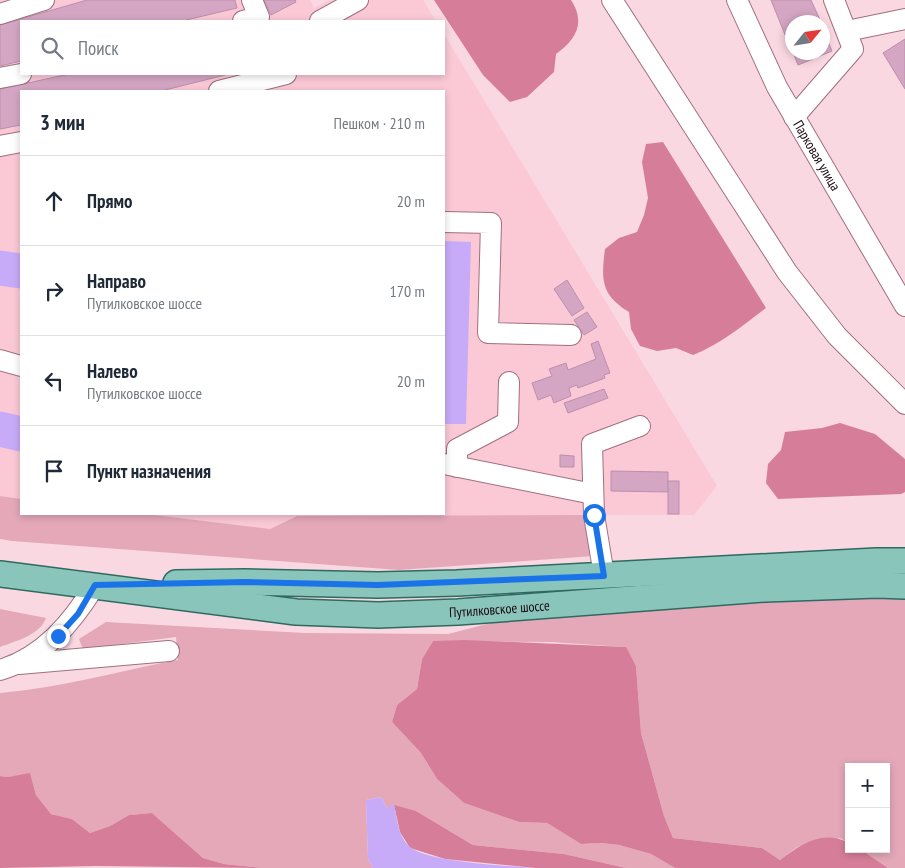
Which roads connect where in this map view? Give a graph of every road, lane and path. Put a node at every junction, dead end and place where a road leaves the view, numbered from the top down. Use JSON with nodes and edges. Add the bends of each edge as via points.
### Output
{"nodes":[{"id":1,"x":44,"y":0,"type":"edge"},
{"id":2,"x":358,"y":0,"type":"edge"},
{"id":3,"x":612,"y":0,"type":"edge"},
{"id":4,"x":737,"y":0,"type":"edge"},
{"id":5,"x":834,"y":0,"type":"edge"},
{"id":6,"x":0,"y":14,"type":"edge"},
{"id":7,"x":905,"y":19,"type":"edge"},
{"id":8,"x":322,"y":20,"type":"edge"},
{"id":9,"x":847,"y":31,"type":"junction"},
{"id":10,"x":20,"y":74,"type":"edge"},
{"id":11,"x":282,"y":75,"type":"edge"},
{"id":12,"x":0,"y":78,"type":"edge"},
{"id":13,"x":223,"y":90,"type":"edge"},
{"id":14,"x":794,"y":117,"type":"junction"},
{"id":15,"x":20,"y":142,"type":"edge"},
{"id":16,"x":0,"y":146,"type":"edge"},
{"id":17,"x":445,"y":222,"type":"edge"},
{"id":18,"x":905,"y":306,"type":"edge"},
{"id":19,"x":571,"y":335,"type":"dead end"},
{"id":20,"x":0,"y":360,"type":"edge"},
{"id":21,"x":20,"y":366,"type":"edge"},
{"id":22,"x":509,"y":382,"type":"dead end"},
{"id":23,"x":905,"y":404,"type":"edge"},
{"id":24,"x":640,"y":426,"type":"dead end"},
{"id":25,"x":450,"y":466,"type":"edge"},
{"id":26,"x":593,"y":494,"type":"junction"},
{"id":27,"x":905,"y":561,"type":"edge"},
{"id":28,"x":0,"y":574,"type":"edge"},
{"id":29,"x":604,"y":576,"type":"junction"},
{"id":30,"x":95,"y":585,"type":"junction"},
{"id":31,"x":905,"y":586,"type":"edge"},
{"id":32,"x":169,"y":651,"type":"dead end"},
{"id":33,"x":19,"y":664,"type":"junction"},
{"id":34,"x":0,"y":670,"type":"edge"}],
"edges":[{"from":1,"to":6,"type":"street"},
{"from":2,"to":8,"type":"street"},
{"from":3,"to":23,"type":"street","via":[[787,272],[837,336]]},
{"from":4,"to":14,"type":"street","name":"Парковая улица","via":[[777,88]]},
{"from":5,"to":9,"type":"street"},
{"from":7,"to":9,"type":"street"},
{"from":9,"to":14,"type":"street","via":[[853,49]]},
{"from":10,"to":12,"type":"street"},
{"from":11,"to":13,"type":"street"},
{"from":14,"to":18,"type":"street","name":"Парковая улица"},
{"from":15,"to":16,"type":"street"},
{"from":17,"to":19,"type":"street","via":[[491,223],[488,333]]},
{"from":20,"to":21,"type":"street"},
{"from":22,"to":25,"type":"street","via":[[508,422],[457,450]]},
{"from":24,"to":26,"type":"street","via":[[592,444]]},
{"from":25,"to":26,"type":"street"},
{"from":26,"to":29,"type":"street"},
{"from":27,"to":29,"type":"main road","name":"Путилковское шоссе"},
{"from":28,"to":30,"type":"main road"},
{"from":29,"to":30,"type":"main road","name":"Путилковское шоссе","via":[[378,585],[245,582]]},
{"from":30,"to":31,"type":"main road","name":"Путилковское шоссе","via":[[296,612],[378,614],[458,612],[765,589]]},
{"from":30,"to":33,"type":"street","via":[[78,614],[58,636]]},
{"from":32,"to":33,"type":"street"},
{"from":33,"to":34,"type":"street"}]}
